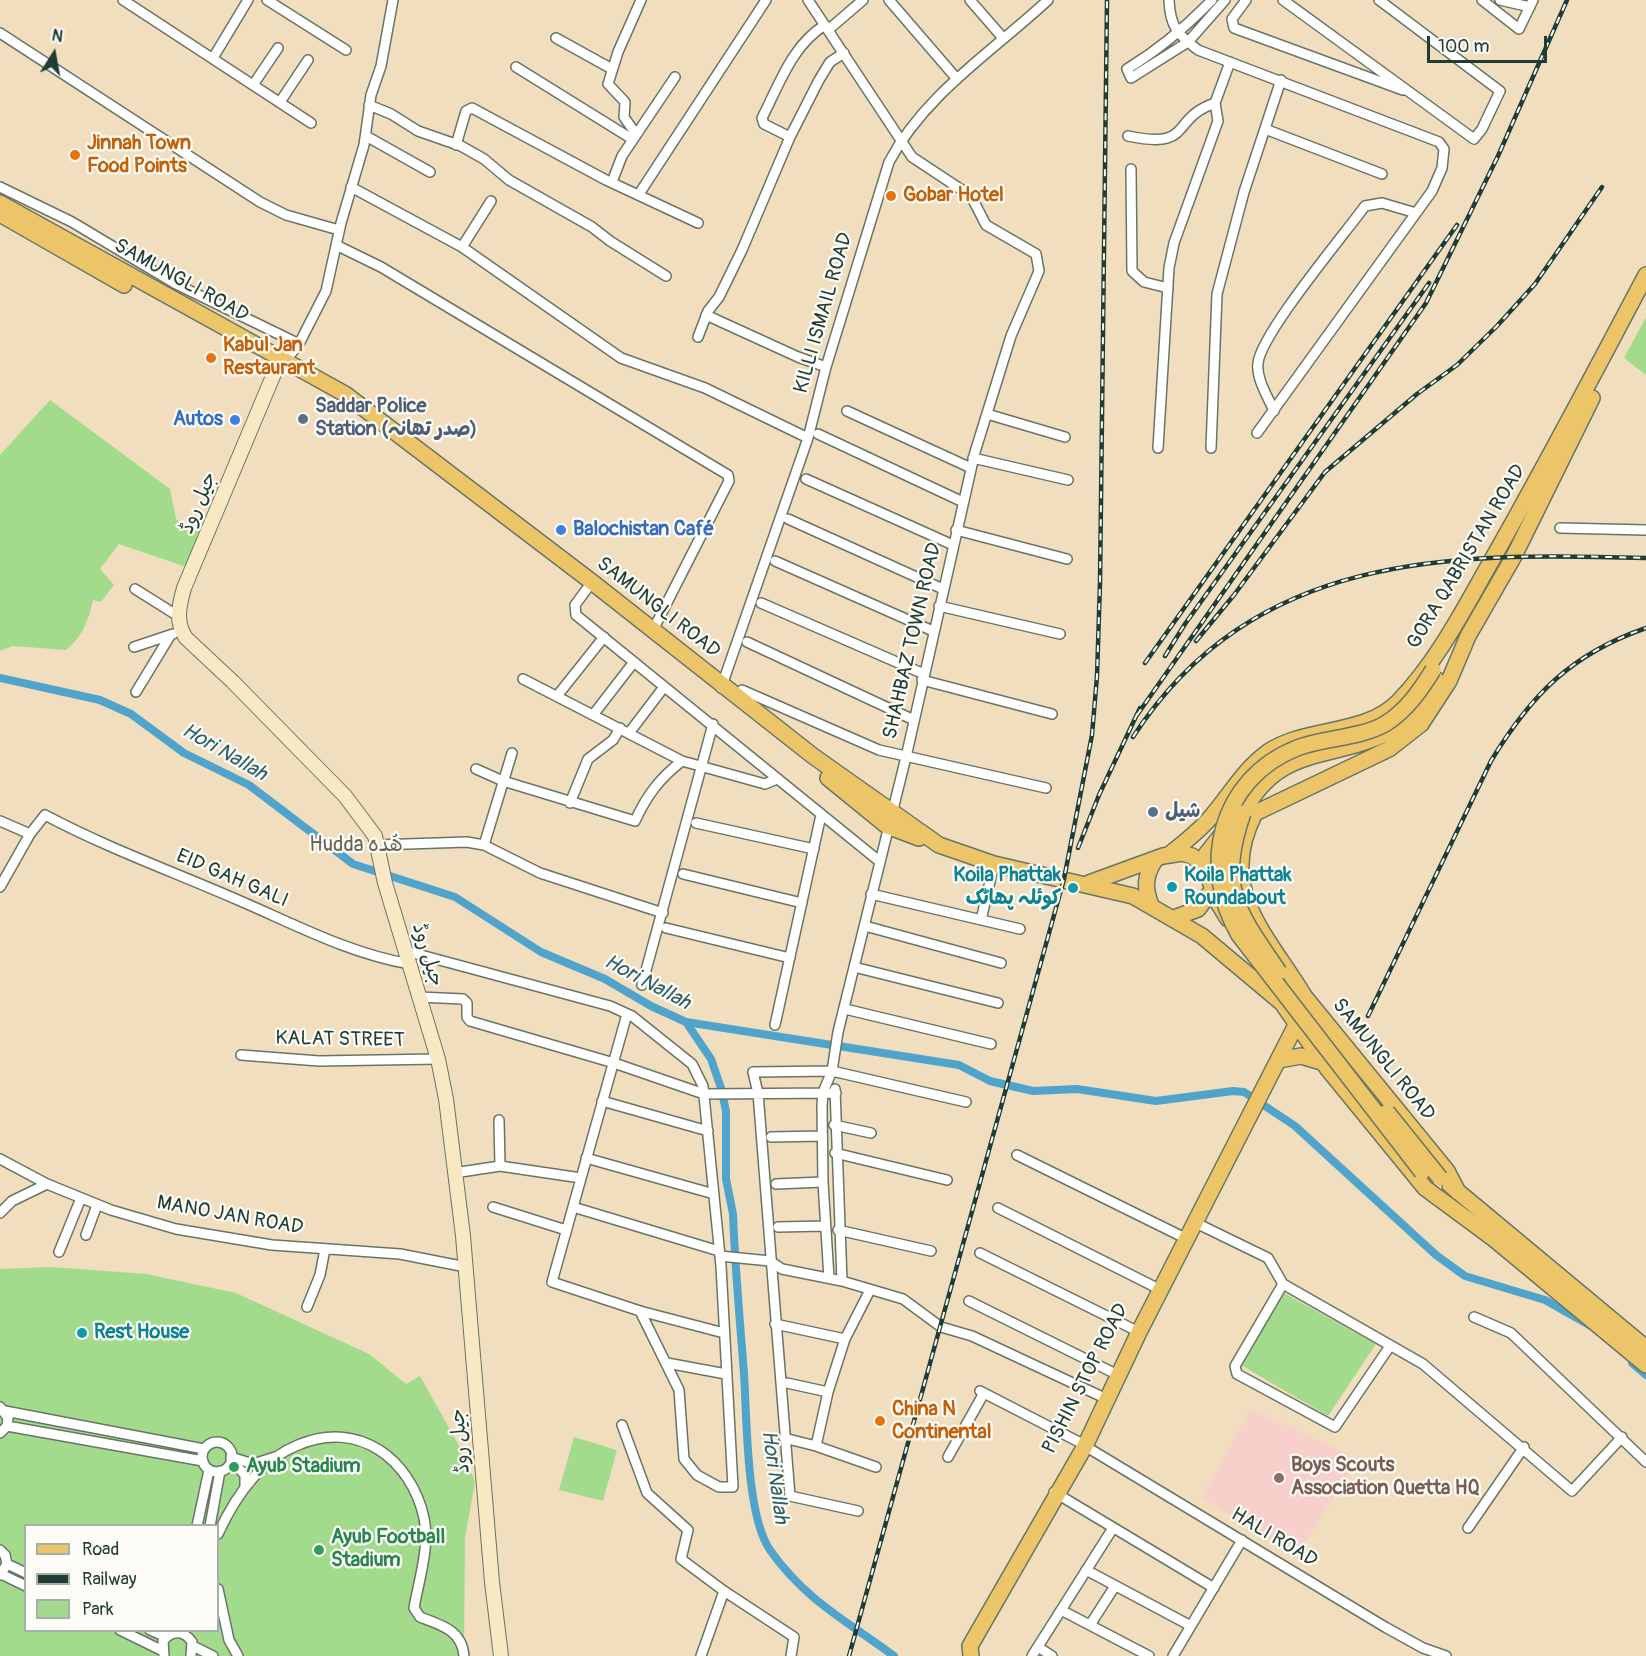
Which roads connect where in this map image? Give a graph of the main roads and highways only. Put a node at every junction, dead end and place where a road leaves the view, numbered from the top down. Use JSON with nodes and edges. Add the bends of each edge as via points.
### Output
{"nodes":[{"id":1,"x":0,"y":203,"type":"edge"},
{"id":2,"x":0,"y":214,"type":"edge"},
{"id":3,"x":106,"y":269,"type":"junction"},
{"id":4,"x":1646,"y":275,"type":"edge"},
{"id":5,"x":1646,"y":297,"type":"edge"},
{"id":6,"x":280,"y":366,"type":"junction"},
{"id":7,"x":589,"y":586,"type":"junction"},
{"id":8,"x":1453,"y":628,"type":"junction"},
{"id":9,"x":1468,"y":636,"type":"junction"},
{"id":10,"x":1438,"y":672,"type":"junction"},
{"id":11,"x":722,"y":688,"type":"junction"},
{"id":12,"x":1255,"y":813,"type":"junction"},
{"id":13,"x":1171,"y":853,"type":"junction"},
{"id":14,"x":1155,"y":860,"type":"junction"},
{"id":15,"x":1200,"y":862,"type":"junction"},
{"id":16,"x":1086,"y":884,"type":"junction"},
{"id":17,"x":1213,"y":889,"type":"junction"},
{"id":18,"x":1151,"y":904,"type":"junction"},
{"id":19,"x":1174,"y":918,"type":"junction"},
{"id":20,"x":1303,"y":994,"type":"junction"},
{"id":21,"x":1287,"y":1010,"type":"junction"},
{"id":22,"x":1297,"y":1023,"type":"junction"},
{"id":23,"x":1279,"y":1060,"type":"junction"},
{"id":24,"x":1325,"y":1064,"type":"junction"},
{"id":25,"x":1247,"y":1116,"type":"junction"},
{"id":26,"x":1458,"y":1192,"type":"junction"},
{"id":27,"x":1436,"y":1194,"type":"junction"},
{"id":28,"x":1184,"y":1237,"type":"junction"},
{"id":29,"x":1646,"y":1348,"type":"edge"},
{"id":30,"x":1646,"y":1365,"type":"edge"},
{"id":31,"x":1055,"y":1493,"type":"junction"},
{"id":32,"x":501,"y":1656,"type":"edge"},
{"id":33,"x":961,"y":1656,"type":"edge"},
{"id":34,"x":971,"y":1656,"type":"edge"}],
"edges":[{"from":1,"to":3,"type":"main road","name":"SAMUNGLI ROAD"},
{"from":2,"to":3,"type":"main road","name":"SAMUNGLI ROAD"},
{"from":3,"to":6,"type":"main road","name":"SAMUNGLI ROAD"},
{"from":4,"to":8,"type":"main road","name":"GORA QABRISTAN ROAD","via":[[1521,510]]},
{"from":5,"to":9,"type":"main road","name":"GORA QABRISTAN ROAD","via":[[1514,556]]},
{"from":6,"to":7,"type":"main road","name":"SAMUNGLI ROAD","via":[[345,394],[371,412]]},
{"from":6,"to":32,"type":"main road","name":"جیل روڈ","via":[[184,588],[176,633],[345,796],[371,827],[377,845],[446,1100],[466,1267]]},
{"from":7,"to":11,"type":"main road","name":"SAMUNGLI ROAD"},
{"from":7,"to":11,"type":"main road","name":"SAMUNGLI ROAD","via":[[653,630]]},
{"from":8,"to":10,"type":"main road"},
{"from":8,"to":13,"type":"main road","name":"GORA QABRISTAN ROAD","via":[[1397,702],[1375,717],[1269,752],[1236,783],[1206,822]]},
{"from":9,"to":10,"type":"main road"},
{"from":9,"to":12,"type":"main road","name":"GORA QABRISTAN ROAD","via":[[1449,681],[1411,733],[1389,749]]},
{"from":10,"to":26,"type":"main road","bridge":true,"via":[[1418,708],[1392,731],[1354,746],[1298,760],[1269,777],[1243,813],[1231,859],[1231,884],[1247,928],[1306,1012],[1440,1178]]},
{"from":10,"to":27,"type":"main road","bridge":true,"via":[[1382,725],[1300,747],[1270,762],[1237,798],[1225,823],[1219,856],[1223,902],[1239,935]]},
{"from":11,"to":16,"type":"main road","name":"SAMUNGLI ROAD","via":[[889,819],[939,845],[994,864]]},
{"from":12,"to":15,"type":"main road","name":"GORA QABRISTAN ROAD","via":[[1221,833]]},
{"from":12,"to":20,"type":"main road","via":[[1240,849],[1240,884],[1249,907]]},
{"from":13,"to":14,"type":"main road"},
{"from":13,"to":15,"type":"main road","via":[[1191,856]]},
{"from":14,"to":16,"type":"main road"},
{"from":14,"to":18,"type":"main road","via":[[1146,886]]},
{"from":15,"to":17,"type":"main road","name":"SAMUNGLI ROAD"},
{"from":16,"to":18,"type":"main road","name":"SAMUNGLI ROAD"},
{"from":17,"to":19,"type":"main road","via":[[1198,909]]},
{"from":17,"to":20,"type":"main road","name":"SAMUNGLI ROAD","via":[[1230,922]]},
{"from":18,"to":19,"type":"main road","name":"SAMUNGLI ROAD"},
{"from":19,"to":21,"type":"main road","name":"SAMUNGLI ROAD","via":[[1246,970]]},
{"from":20,"to":22,"type":"main road"},
{"from":20,"to":26,"type":"main road","name":"SAMUNGLI ROAD","via":[[1447,1171]]},
{"from":21,"to":22,"type":"main road","name":"SAMUNGLI ROAD"},
{"from":21,"to":25,"type":"main road","via":[[1275,1051]]},
{"from":22,"to":23,"type":"main road"},
{"from":22,"to":24,"type":"main road","name":"SAMUNGLI ROAD"},
{"from":23,"to":24,"type":"main road","via":[[1301,1056]]},
{"from":23,"to":25,"type":"main road"},
{"from":24,"to":27,"type":"main road","name":"SAMUNGLI ROAD","via":[[1417,1180]]},
{"from":25,"to":28,"type":"main road","name":"PISHIN STOP ROAD"},
{"from":25,"to":28,"type":"main road","name":"PISHIN STOP ROAD","via":[[1196,1223]]},
{"from":26,"to":29,"type":"main road","name":"SAMUNGLI ROAD"},
{"from":27,"to":30,"type":"main road","name":"SAMUNGLI ROAD"},
{"from":28,"to":31,"type":"main road","name":"PISHIN STOP ROAD","via":[[1107,1398]]},
{"from":31,"to":33,"type":"main road","name":"PISHIN STOP ROAD","via":[[963,1638]]},
{"from":31,"to":34,"type":"main road","name":"PISHIN STOP ROAD","via":[[970,1646]]}]}
